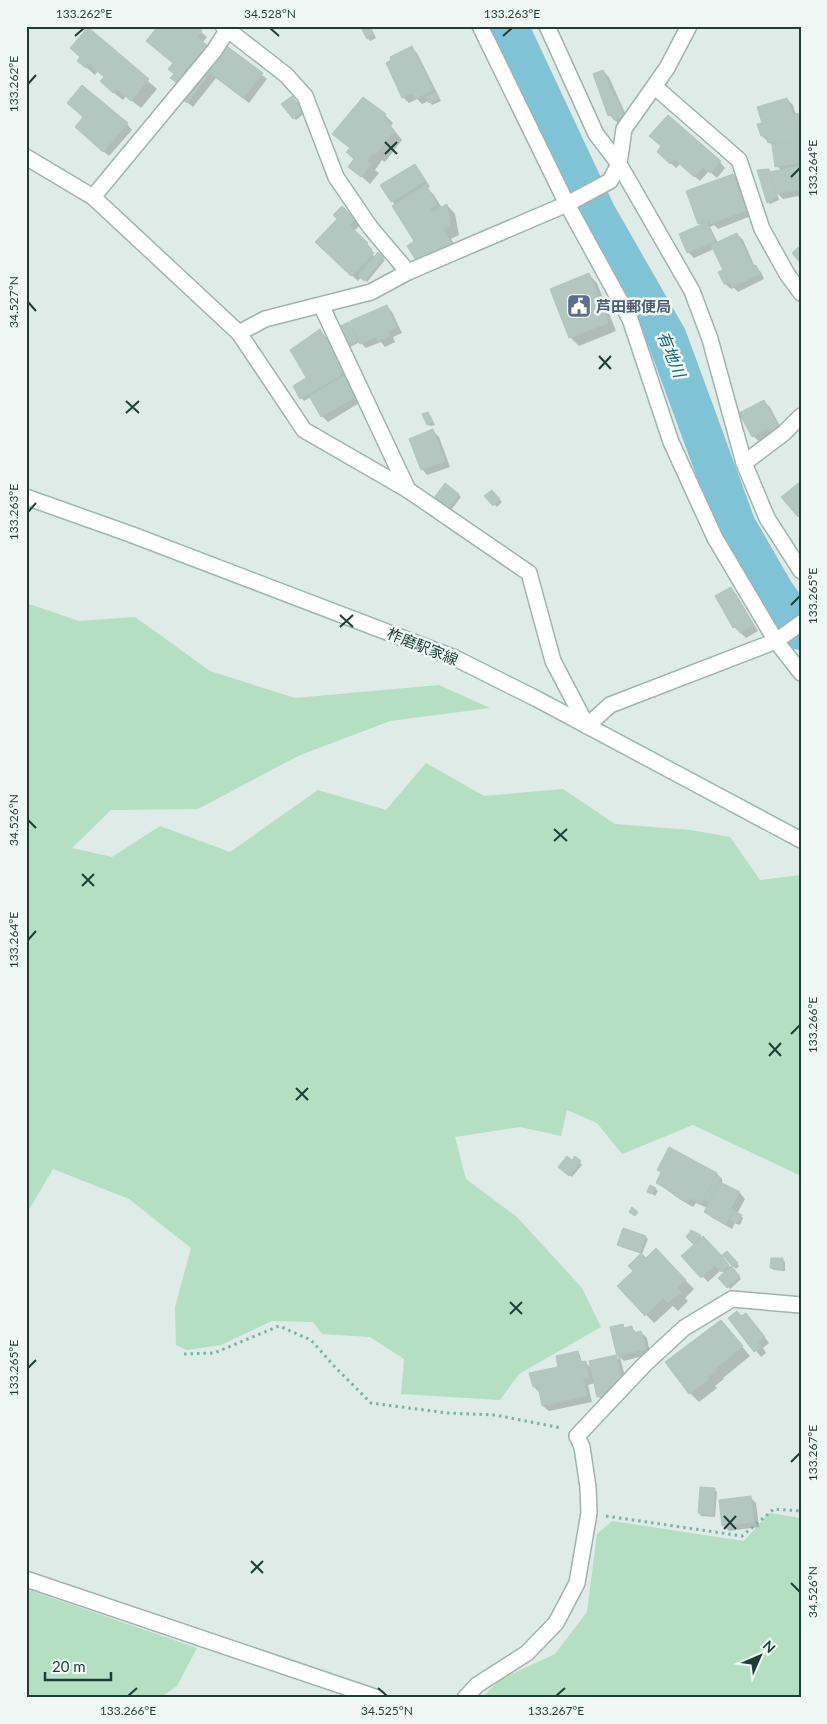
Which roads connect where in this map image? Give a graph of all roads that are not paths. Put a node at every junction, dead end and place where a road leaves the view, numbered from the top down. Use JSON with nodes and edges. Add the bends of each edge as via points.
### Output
{"nodes":[{"id":1,"x":480,"y":26,"type":"edge"},
{"id":2,"x":547,"y":26,"type":"edge"},
{"id":3,"x":689,"y":26,"type":"edge"},
{"id":4,"x":226,"y":28,"type":"edge"},
{"id":5,"x":655,"y":86,"type":"junction"},
{"id":6,"x":26,"y":157,"type":"edge"},
{"id":7,"x":619,"y":164,"type":"junction"},
{"id":8,"x":93,"y":197,"type":"junction"},
{"id":9,"x":568,"y":204,"type":"junction"},
{"id":10,"x":408,"y":272,"type":"junction"},
{"id":11,"x":801,"y":293,"type":"edge"},
{"id":12,"x":321,"y":305,"type":"junction"},
{"id":13,"x":239,"y":333,"type":"junction"},
{"id":14,"x":801,"y":416,"type":"edge"},
{"id":15,"x":744,"y":463,"type":"junction"},
{"id":16,"x":408,"y":490,"type":"junction"},
{"id":17,"x":26,"y":496,"type":"edge"},
{"id":18,"x":801,"y":571,"type":"edge"},
{"id":19,"x":801,"y":623,"type":"edge"},
{"id":20,"x":776,"y":641,"type":"junction"},
{"id":21,"x":801,"y":673,"type":"edge"},
{"id":22,"x":587,"y":726,"type":"junction"},
{"id":23,"x":801,"y":840,"type":"edge"},
{"id":24,"x":801,"y":1305,"type":"edge"},
{"id":25,"x":26,"y":1579,"type":"edge"},
{"id":26,"x":378,"y":1698,"type":"edge"},
{"id":27,"x":465,"y":1698,"type":"edge"}],
"edges":[{"from":1,"to":9,"type":"street"},
{"from":2,"to":7,"type":"street","via":[[596,134]]},
{"from":3,"to":5,"type":"street"},
{"from":4,"to":8,"type":"street","via":[[214,51]]},
{"from":4,"to":10,"type":"street","via":[[286,75],[305,96],[336,177],[370,227]]},
{"from":5,"to":7,"type":"street","via":[[624,129]]},
{"from":5,"to":11,"type":"street","via":[[739,160],[762,229]]},
{"from":6,"to":8,"type":"street"},
{"from":7,"to":9,"type":"street","via":[[610,181]]},
{"from":7,"to":15,"type":"street","via":[[692,291],[710,339]]},
{"from":8,"to":13,"type":"street"},
{"from":9,"to":10,"type":"street"},
{"from":9,"to":20,"type":"street","via":[[630,320],[671,442],[715,538]]},
{"from":10,"to":12,"type":"street","via":[[370,292]]},
{"from":12,"to":13,"type":"street","via":[[265,319]]},
{"from":12,"to":16,"type":"street"},
{"from":13,"to":16,"type":"street","via":[[304,430]]},
{"from":14,"to":15,"type":"street"},
{"from":15,"to":18,"type":"street","via":[[767,518]]},
{"from":16,"to":22,"type":"street","via":[[529,573],[554,661]]},
{"from":17,"to":22,"type":"street","name":"柞磨駅家線","via":[[455,658]]},
{"from":19,"to":20,"type":"street"},
{"from":20,"to":21,"type":"street"},
{"from":20,"to":22,"type":"street","via":[[610,705]]},
{"from":22,"to":23,"type":"street","name":"柞磨駅家線"},
{"from":24,"to":27,"type":"street","via":[[732,1299],[684,1328],[577,1436],[582,1448],[589,1513],[577,1583],[556,1623],[527,1653],[477,1685]]},
{"from":25,"to":26,"type":"street"}]}
